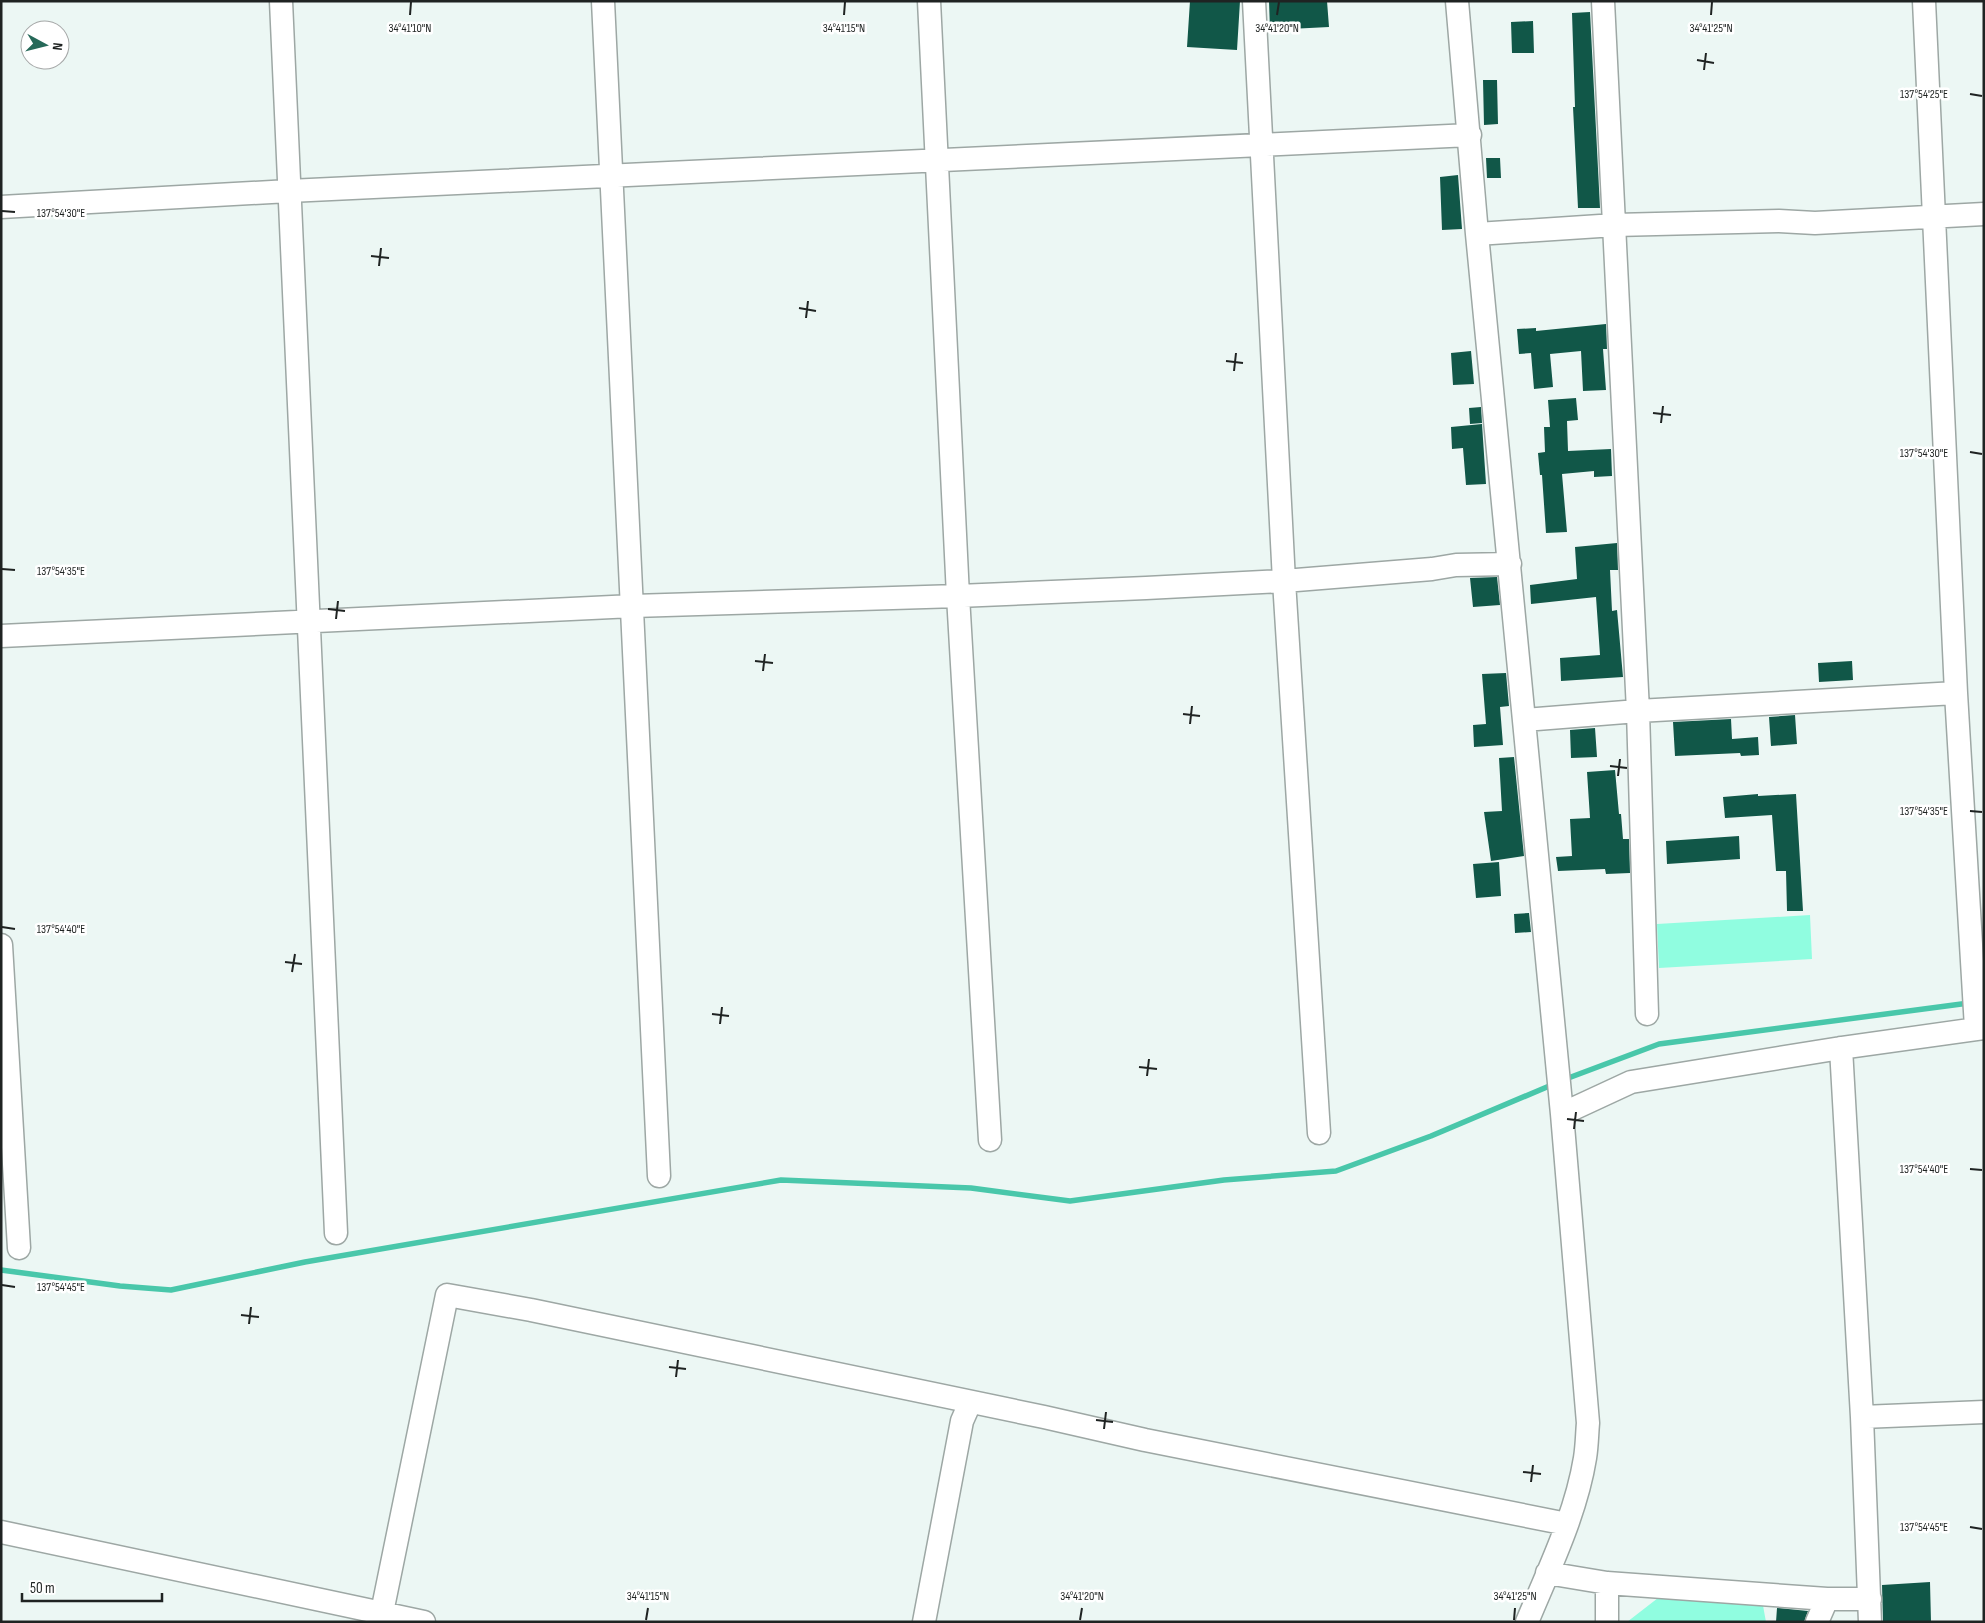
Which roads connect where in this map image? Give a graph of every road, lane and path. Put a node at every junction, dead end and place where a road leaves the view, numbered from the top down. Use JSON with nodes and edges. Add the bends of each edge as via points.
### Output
{"nodes":[{"id":1,"x":281,"y":1,"type":"edge"},
{"id":2,"x":603,"y":1,"type":"edge"},
{"id":3,"x":930,"y":1,"type":"edge"},
{"id":4,"x":1254,"y":1,"type":"edge"},
{"id":5,"x":1457,"y":1,"type":"edge"},
{"id":6,"x":1603,"y":1,"type":"edge"},
{"id":7,"x":1924,"y":1,"type":"edge"},
{"id":8,"x":1470,"y":136,"type":"junction"},
{"id":9,"x":1261,"y":145,"type":"junction"},
{"id":10,"x":937,"y":161,"type":"junction"},
{"id":11,"x":612,"y":176,"type":"junction"},
{"id":12,"x":289,"y":191,"type":"junction"},
{"id":13,"x":1,"y":207,"type":"edge"},
{"id":14,"x":1984,"y":214,"type":"edge"},
{"id":15,"x":1935,"y":216,"type":"junction"},
{"id":16,"x":1615,"y":225,"type":"junction"},
{"id":17,"x":1477,"y":234,"type":"junction"},
{"id":18,"x":1510,"y":564,"type":"junction"},
{"id":19,"x":1284,"y":581,"type":"junction"},
{"id":20,"x":958,"y":596,"type":"junction"},
{"id":21,"x":633,"y":606,"type":"junction"},
{"id":22,"x":308,"y":621,"type":"junction"},
{"id":23,"x":1,"y":636,"type":"edge"},
{"id":24,"x":1956,"y":693,"type":"junction"},
{"id":25,"x":1638,"y":711,"type":"junction"},
{"id":26,"x":1524,"y":720,"type":"junction"},
{"id":27,"x":1,"y":945,"type":"edge"},
{"id":28,"x":1647,"y":1014,"type":"dead end"},
{"id":29,"x":1980,"y":1028,"type":"edge"},
{"id":30,"x":1841,"y":1048,"type":"junction"},
{"id":31,"x":1562,"y":1114,"type":"junction"},
{"id":32,"x":1319,"y":1133,"type":"dead end"},
{"id":33,"x":990,"y":1140,"type":"dead end"},
{"id":34,"x":659,"y":1176,"type":"dead end"},
{"id":35,"x":336,"y":1233,"type":"dead end"},
{"id":36,"x":18,"y":1248,"type":"dead end"},
{"id":37,"x":970,"y":1403,"type":"junction"},
{"id":38,"x":1984,"y":1412,"type":"edge"},
{"id":39,"x":1862,"y":1417,"type":"junction"},
{"id":40,"x":1567,"y":1524,"type":"junction"},
{"id":41,"x":1,"y":1532,"type":"edge"},
{"id":42,"x":1548,"y":1573,"type":"junction"},
{"id":43,"x":1607,"y":1583,"type":"junction"},
{"id":44,"x":1870,"y":1598,"type":"junction"},
{"id":45,"x":1827,"y":1599,"type":"junction"},
{"id":46,"x":381,"y":1617,"type":"edge"},
{"id":47,"x":424,"y":1622,"type":"edge"},
{"id":48,"x":924,"y":1622,"type":"edge"},
{"id":49,"x":1527,"y":1622,"type":"edge"},
{"id":50,"x":1607,"y":1622,"type":"edge"},
{"id":51,"x":1817,"y":1622,"type":"edge"},
{"id":52,"x":1870,"y":1622,"type":"edge"}],
"edges":[{"from":1,"to":12,"type":"street"},
{"from":2,"to":11,"type":"street"},
{"from":3,"to":10,"type":"street"},
{"from":4,"to":9,"type":"street"},
{"from":5,"to":8,"type":"street"},
{"from":6,"to":16,"type":"street"},
{"from":7,"to":15,"type":"street"},
{"from":8,"to":9,"type":"street"},
{"from":8,"to":17,"type":"street"},
{"from":9,"to":10,"type":"street"},
{"from":9,"to":19,"type":"street"},
{"from":10,"to":11,"type":"street"},
{"from":10,"to":20,"type":"street"},
{"from":11,"to":12,"type":"street"},
{"from":11,"to":21,"type":"street"},
{"from":12,"to":13,"type":"street"},
{"from":12,"to":22,"type":"street"},
{"from":14,"to":15,"type":"street"},
{"from":15,"to":16,"type":"street","via":[[1815,223]]},
{"from":15,"to":24,"type":"street"},
{"from":16,"to":17,"type":"street"},
{"from":16,"to":25,"type":"street"},
{"from":17,"to":18,"type":"street"},
{"from":18,"to":19,"type":"street","via":[[1456,565],[1432,570]]},
{"from":18,"to":26,"type":"street"},
{"from":19,"to":20,"type":"street"},
{"from":19,"to":32,"type":"street"},
{"from":20,"to":21,"type":"street"},
{"from":20,"to":33,"type":"street"},
{"from":21,"to":22,"type":"street"},
{"from":21,"to":34,"type":"street"},
{"from":22,"to":23,"type":"street"},
{"from":22,"to":35,"type":"street"},
{"from":24,"to":25,"type":"street"},
{"from":24,"to":29,"type":"street"},
{"from":25,"to":26,"type":"street"},
{"from":25,"to":28,"type":"street"},
{"from":26,"to":31,"type":"street"},
{"from":27,"to":36,"type":"street"},
{"from":29,"to":30,"type":"street"},
{"from":30,"to":31,"type":"street","via":[[1631,1082]]},
{"from":30,"to":39,"type":"street"},
{"from":31,"to":40,"type":"street","via":[[1588,1423],[1584,1465]]},
{"from":37,"to":40,"type":"street"},
{"from":37,"to":46,"type":"street","via":[[447,1295]]},
{"from":37,"to":48,"type":"street","via":[[962,1421]]},
{"from":38,"to":39,"type":"street"},
{"from":39,"to":44,"type":"street"},
{"from":40,"to":42,"type":"street"},
{"from":41,"to":46,"type":"street"},
{"from":42,"to":43,"type":"street"},
{"from":42,"to":49,"type":"street"},
{"from":43,"to":45,"type":"street"},
{"from":43,"to":50,"type":"street"},
{"from":44,"to":45,"type":"street"},
{"from":44,"to":52,"type":"street"},
{"from":45,"to":51,"type":"street"},
{"from":46,"to":47,"type":"street"}]}
